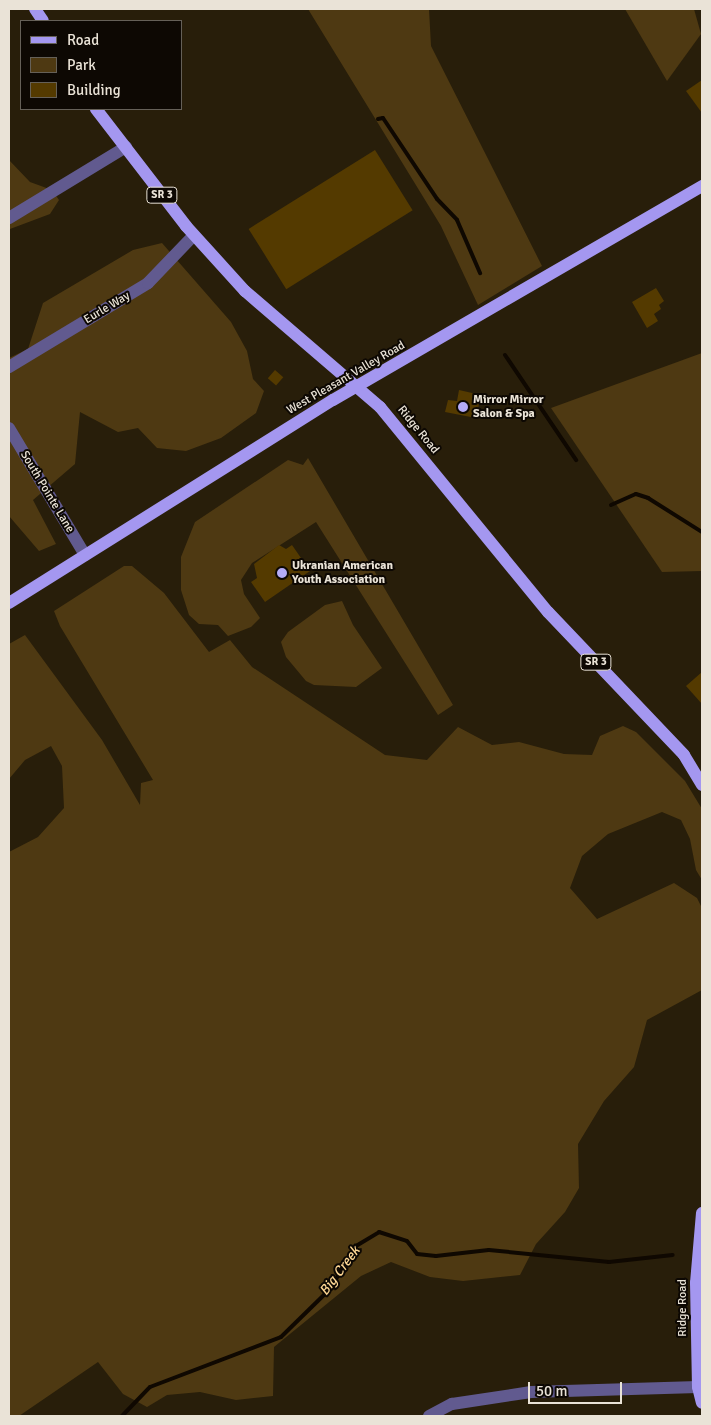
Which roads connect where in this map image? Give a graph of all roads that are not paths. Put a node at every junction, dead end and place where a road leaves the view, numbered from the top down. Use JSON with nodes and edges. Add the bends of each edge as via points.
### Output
{"nodes":[{"id":1,"x":35,"y":9,"type":"edge"},
{"id":2,"x":42,"y":20,"type":"edge"},
{"id":3,"x":97,"y":110,"type":"edge"},
{"id":4,"x":126,"y":147,"type":"junction"},
{"id":5,"x":702,"y":186,"type":"edge"},
{"id":6,"x":9,"y":218,"type":"edge"},
{"id":7,"x":194,"y":235,"type":"junction"},
{"id":8,"x":9,"y":367,"type":"edge"},
{"id":9,"x":359,"y":385,"type":"junction"},
{"id":10,"x":9,"y":428,"type":"edge"},
{"id":11,"x":85,"y":555,"type":"junction"},
{"id":12,"x":9,"y":604,"type":"edge"},
{"id":13,"x":702,"y":785,"type":"edge"},
{"id":14,"x":702,"y":1213,"type":"edge"},
{"id":15,"x":698,"y":1387,"type":"junction"},
{"id":16,"x":702,"y":1402,"type":"edge"},
{"id":17,"x":430,"y":1416,"type":"edge"}],
"edges":[{"from":1,"to":2,"type":"main road"},
{"from":3,"to":4,"type":"main road","name":"Ridge Road","number":"SR 3"},
{"from":4,"to":6,"type":"street"},
{"from":4,"to":7,"type":"main road","name":"Ridge Road","number":"SR 3"},
{"from":5,"to":9,"type":"main road","name":"West Pleasant Valley Road"},
{"from":7,"to":8,"type":"street","name":"Eurle Way","via":[[148,283]]},
{"from":7,"to":9,"type":"main road","name":"Ridge Road","number":"SR 3","via":[[245,291]]},
{"from":9,"to":11,"type":"main road","name":"West Pleasant Valley Road"},
{"from":9,"to":13,"type":"main road","name":"Ridge Road","number":"SR 3","via":[[380,406],[548,612],[684,755]]},
{"from":10,"to":11,"type":"street","name":"South Pointe Lane"},
{"from":11,"to":12,"type":"main road","name":"West Pleasant Valley Road"},
{"from":14,"to":15,"type":"main road","name":"Ridge Road","via":[[696,1283]]},
{"from":15,"to":16,"type":"main road","name":"Ridge Road"},
{"from":15,"to":17,"type":"street","via":[[531,1392],[452,1404]]}]}
